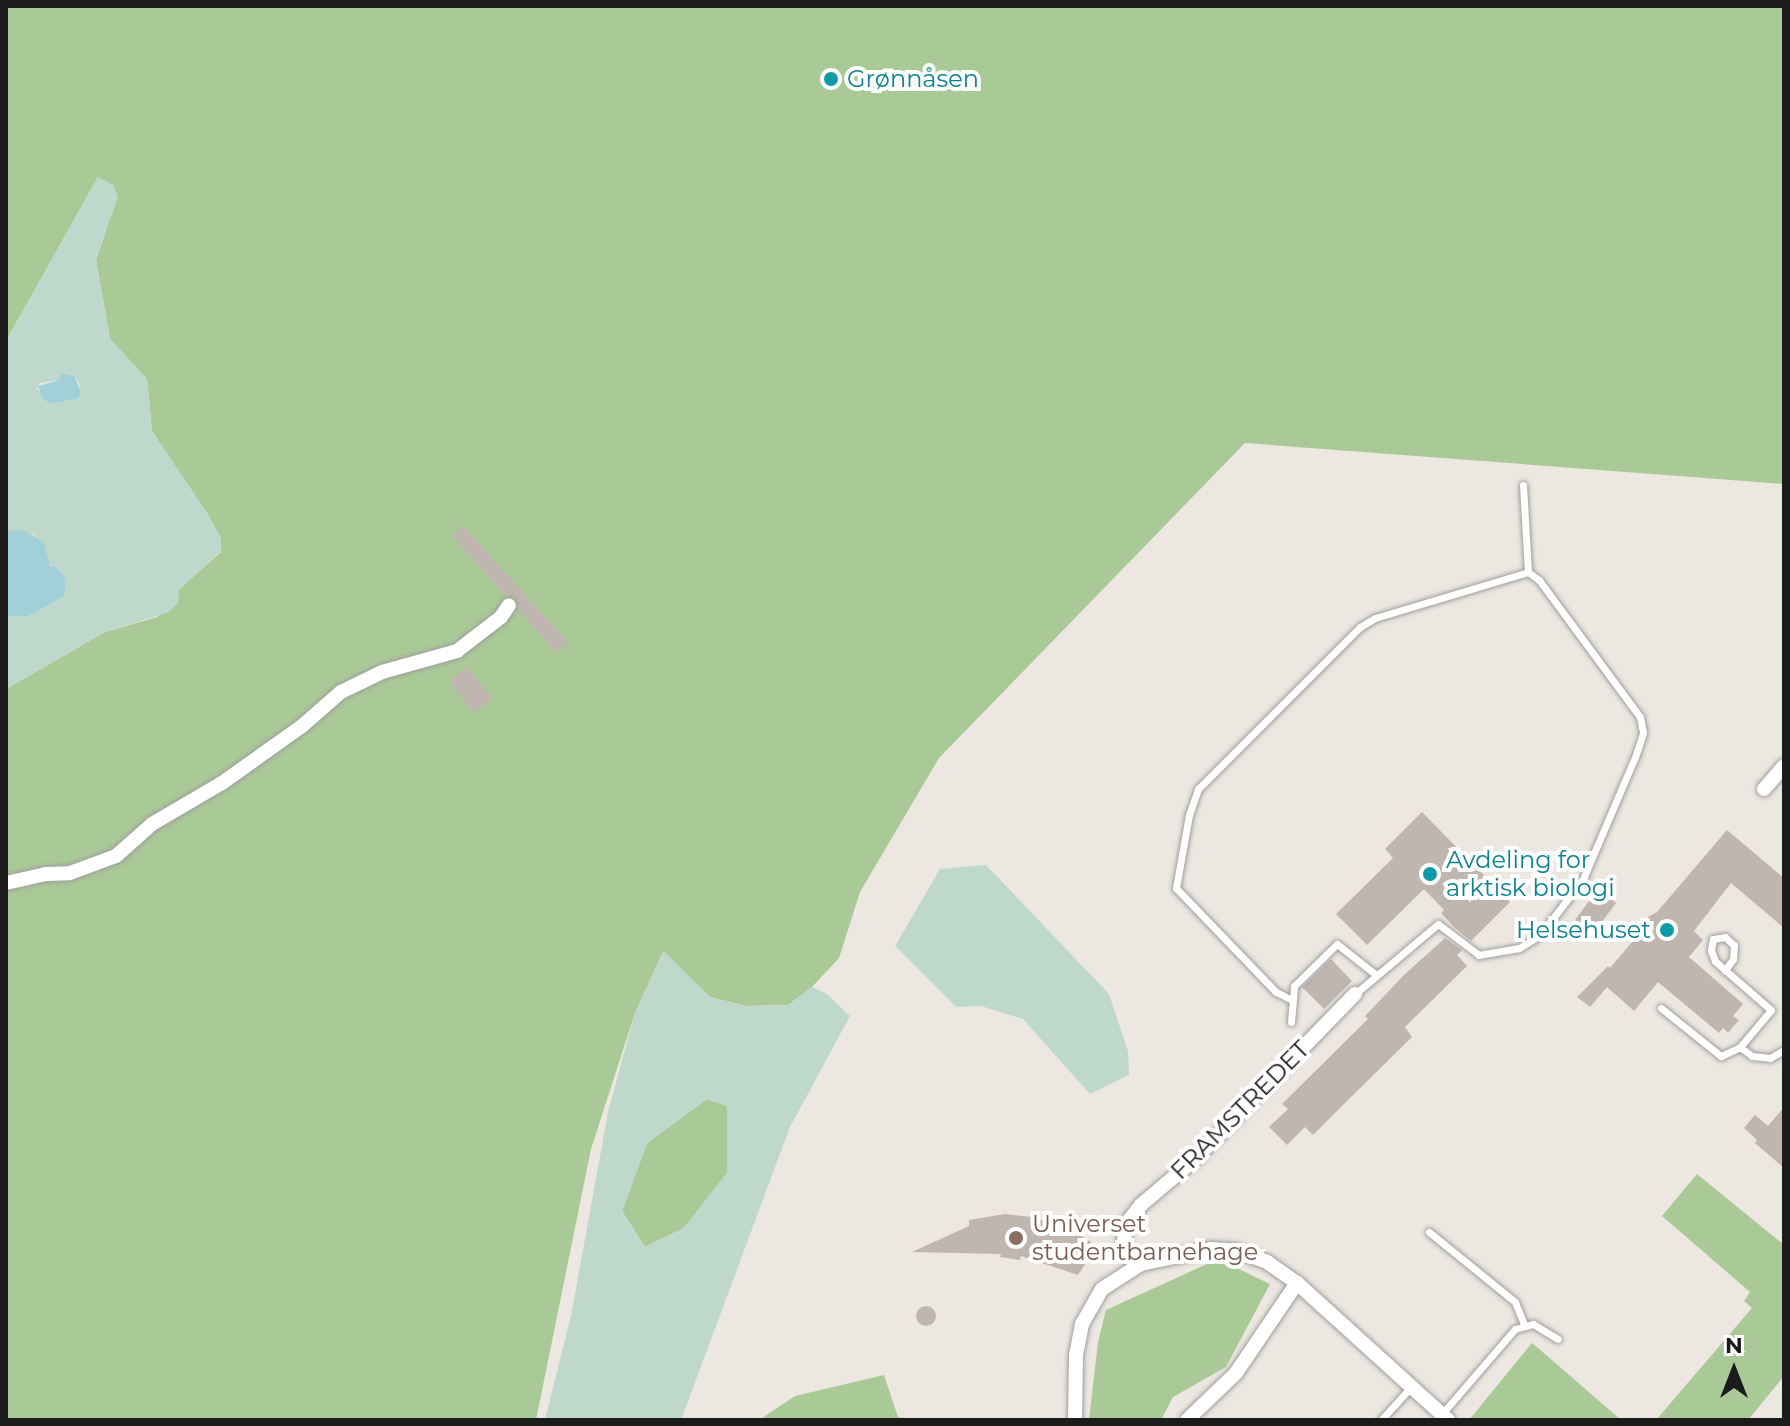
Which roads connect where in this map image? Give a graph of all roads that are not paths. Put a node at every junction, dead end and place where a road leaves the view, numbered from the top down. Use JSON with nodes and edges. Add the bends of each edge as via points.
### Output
{"nodes":[{"id":1,"x":1523,"y":485,"type":"dead end"},
{"id":2,"x":1528,"y":572,"type":"junction"},
{"id":3,"x":509,"y":605,"type":"dead end"},
{"id":4,"x":1784,"y":766,"type":"edge"},
{"id":5,"x":1764,"y":789,"type":"dead end"},
{"id":6,"x":6,"y":883,"type":"edge"},
{"id":7,"x":1725,"y":970,"type":"dead end"},
{"id":8,"x":1375,"y":974,"type":"junction"},
{"id":9,"x":1355,"y":994,"type":"joint"},
{"id":10,"x":1290,"y":999,"type":"junction"},
{"id":11,"x":1661,"y":1008,"type":"dead end"},
{"id":12,"x":1291,"y":1022,"type":"dead end"},
{"id":13,"x":1740,"y":1047,"type":"junction"},
{"id":14,"x":1784,"y":1050,"type":"edge"},
{"id":15,"x":1429,"y":1232,"type":"dead end"},
{"id":16,"x":1141,"y":1264,"type":"junction"},
{"id":17,"x":1297,"y":1283,"type":"junction"},
{"id":18,"x":1524,"y":1324,"type":"junction"},
{"id":19,"x":1558,"y":1339,"type":"dead end"},
{"id":20,"x":1410,"y":1388,"type":"junction"},
{"id":21,"x":1444,"y":1417,"type":"edge"},
{"id":22,"x":1075,"y":1420,"type":"edge"},
{"id":23,"x":1187,"y":1420,"type":"edge"},
{"id":24,"x":1381,"y":1420,"type":"edge"}],
"edges":[{"from":1,"to":2,"type":"lane"},
{"from":2,"to":8,"type":"lane","via":[[1640,717],[1643,733],[1635,757],[1583,879],[1540,935],[1519,948],[1479,955],[1438,924]]},
{"from":2,"to":10,"type":"lane","via":[[1360,627],[1198,789],[1176,888],[1276,992]]},
{"from":3,"to":6,"type":"street","via":[[457,651],[382,672],[341,692],[222,783],[152,824],[116,856],[70,873]]},
{"from":4,"to":5,"type":"street"},
{"from":7,"to":13,"type":"lane","via":[[1771,1010]]},
{"from":8,"to":9,"type":"lane"},
{"from":8,"to":10,"type":"lane","via":[[1337,944],[1294,986]]},
{"from":9,"to":16,"type":"street","name":"FRAMSTREDET","via":[[1131,1216],[1123,1248]]},
{"from":10,"to":12,"type":"lane"},
{"from":11,"to":13,"type":"lane","via":[[1721,1056]]},
{"from":13,"to":14,"type":"lane","via":[[1752,1056],[1770,1058]]},
{"from":15,"to":18,"type":"lane","via":[[1515,1302]]},
{"from":16,"to":17,"type":"street","via":[[1225,1249],[1267,1262]]},
{"from":16,"to":22,"type":"street","via":[[1102,1289],[1087,1313],[1076,1355]]},
{"from":17,"to":20,"type":"street"},
{"from":17,"to":23,"type":"street","via":[[1236,1373]]},
{"from":18,"to":19,"type":"lane"},
{"from":18,"to":21,"type":"lane","via":[[1506,1337]]},
{"from":20,"to":21,"type":"street"},
{"from":20,"to":24,"type":"lane"}]}
